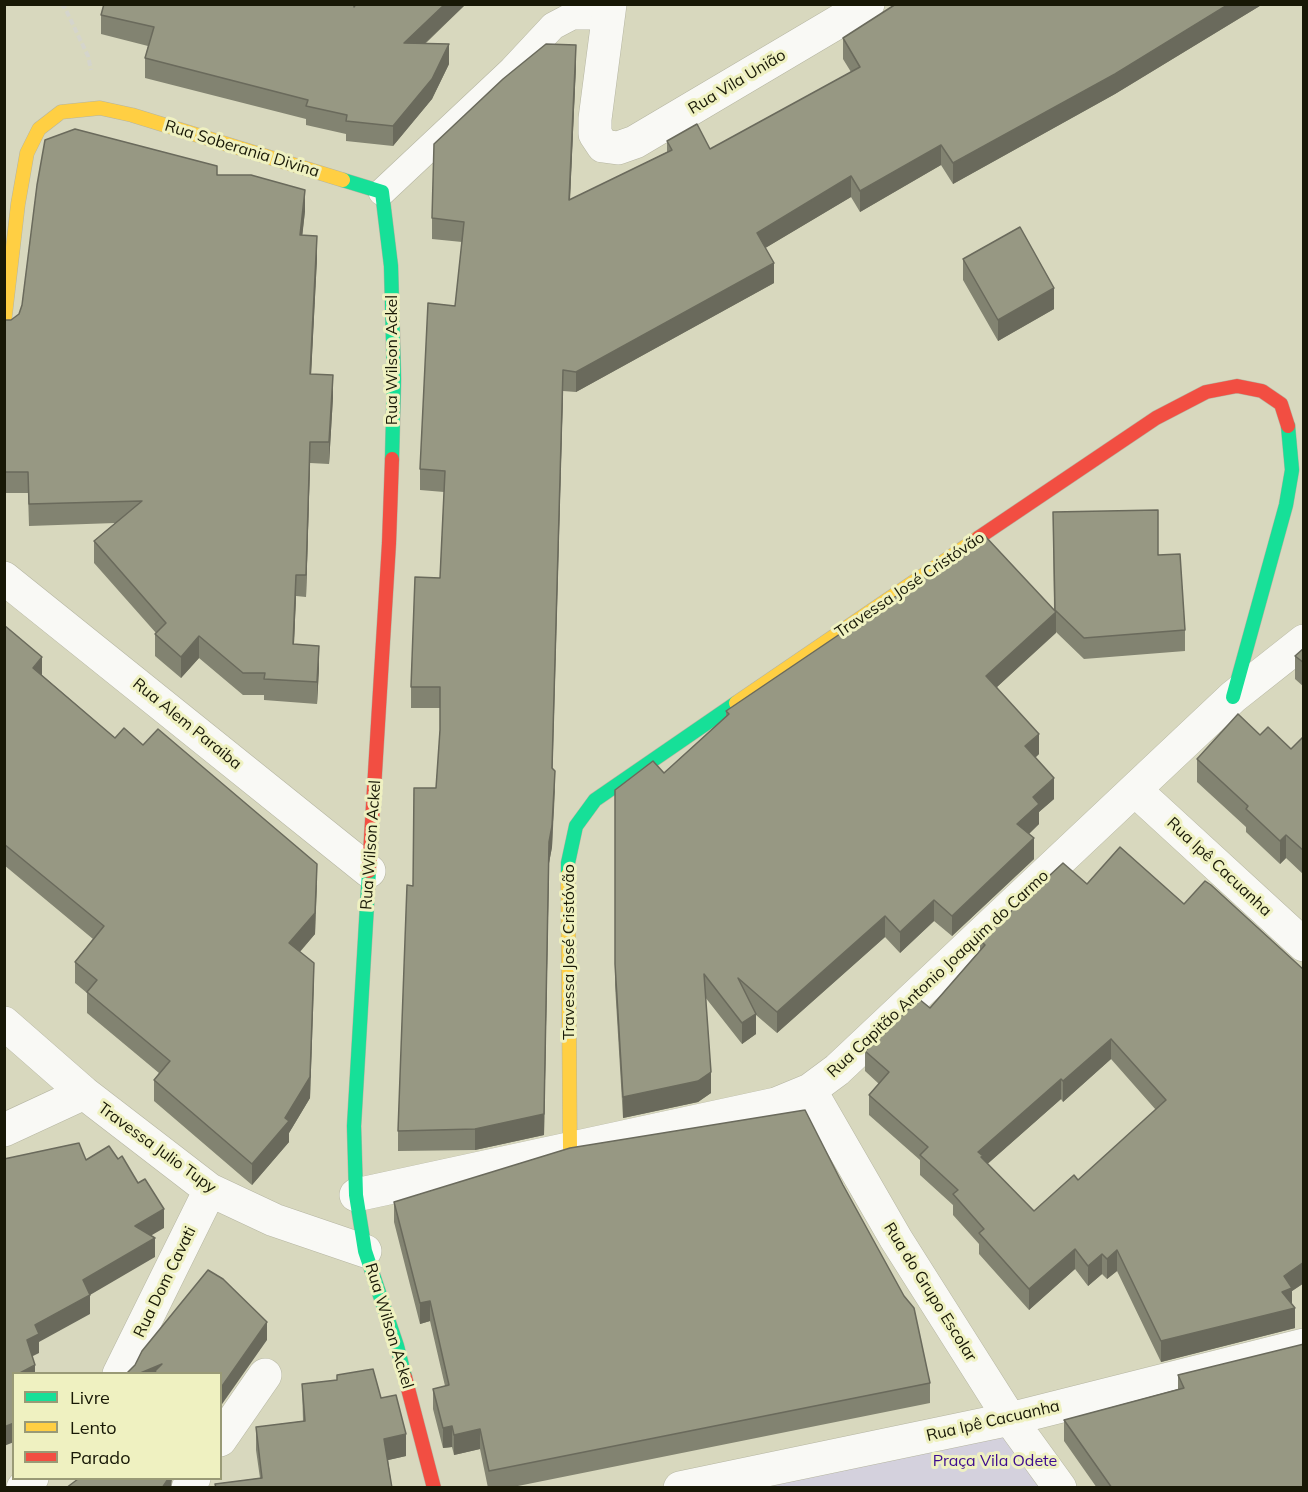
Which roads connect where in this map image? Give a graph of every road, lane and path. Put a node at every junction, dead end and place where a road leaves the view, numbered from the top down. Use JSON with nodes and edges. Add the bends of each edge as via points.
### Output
{"nodes":[{"id":1,"x":61,"y":4,"type":"edge"},
{"id":2,"x":867,"y":4,"type":"edge"},
{"id":3,"x":608,"y":10,"type":"edge"},
{"id":4,"x":100,"y":108,"type":"junction"},
{"id":5,"x":382,"y":192,"type":"junction"},
{"id":6,"x":4,"y":324,"type":"edge"},
{"id":7,"x":4,"y":578,"type":"edge"},
{"id":8,"x":1304,"y":641,"type":"edge"},
{"id":9,"x":1233,"y":697,"type":"junction"},
{"id":10,"x":1135,"y":790,"type":"junction"},
{"id":11,"x":369,"y":871,"type":"junction"},
{"id":12,"x":1304,"y":945,"type":"edge"},
{"id":13,"x":4,"y":1023,"type":"edge"},
{"id":14,"x":810,"y":1090,"type":"junction"},
{"id":15,"x":84,"y":1094,"type":"junction"},
{"id":16,"x":4,"y":1130,"type":"edge"},
{"id":17,"x":570,"y":1148,"type":"junction"},
{"id":18,"x":210,"y":1190,"type":"junction"},
{"id":19,"x":356,"y":1195,"type":"junction"},
{"id":20,"x":365,"y":1251,"type":"junction"},
{"id":21,"x":1304,"y":1345,"type":"edge"},
{"id":22,"x":119,"y":1372,"type":"edge"},
{"id":23,"x":265,"y":1375,"type":"dead end"},
{"id":24,"x":1010,"y":1419,"type":"junction"},
{"id":25,"x":222,"y":1437,"type":"edge"},
{"id":26,"x":434,"y":1488,"type":"edge"},
{"id":27,"x":680,"y":1488,"type":"edge"},
{"id":28,"x":1060,"y":1488,"type":"edge"}],
"edges":[{"from":1,"to":4,"type":"path","via":[[88,56]]},
{"from":2,"to":3,"type":"street","name":"Rua Vila União","via":[[635,142],[618,148],[603,146],[595,134]]},
{"from":3,"to":5,"type":"lane","via":[[572,16],[553,26],[512,70]]},
{"from":4,"to":5,"type":"street","name":"Rua Soberania Divina"},
{"from":4,"to":6,"type":"street","name":"Rua Soberania Divina","via":[[61,112],[39,129],[27,153]]},
{"from":5,"to":11,"type":"street","name":"Rua Wilson Ackel","via":[[392,266],[394,379],[389,543]]},
{"from":7,"to":11,"type":"street","name":"Rua Alem Paraiba"},
{"from":8,"to":9,"type":"street","name":"Rua Capitão Antonio Joaquim do Carmo"},
{"from":9,"to":10,"type":"street","name":"Rua Capitão Antonio Joaquim do Carmo"},
{"from":9,"to":17,"type":"street","name":"Travessa José Cristóvão","via":[[1292,470],[1289,430],[1281,404],[1262,391],[1237,386],[1206,393],[1156,418],[595,800],[576,826],[568,863]]},
{"from":10,"to":12,"type":"street","name":"Rua Ipê Cacuanha"},
{"from":10,"to":14,"type":"street","name":"Rua Capitão Antonio Joaquim do Carmo","via":[[837,1070]]},
{"from":11,"to":19,"type":"street","name":"Rua Wilson Ackel","via":[[354,1126]]},
{"from":13,"to":15,"type":"street","name":"Travessa Julio Tupy"},
{"from":14,"to":17,"type":"street","name":"Rua Capitão Antonio Joaquim do Carmo","via":[[776,1104]]},
{"from":14,"to":24,"type":"street","name":"Rua do Grupo Escolar","via":[[896,1239]]},
{"from":15,"to":16,"type":"street"},
{"from":15,"to":18,"type":"street","name":"Travessa Julio Tupy"},
{"from":17,"to":19,"type":"street","name":"Rua Capitão Antonio Joaquim do Carmo"},
{"from":18,"to":20,"type":"street","name":"Travessa Julio Tupy","via":[[274,1220]]},
{"from":18,"to":22,"type":"street","name":"Rua Dom Cavati"},
{"from":19,"to":20,"type":"street","name":"Rua Wilson Ackel"},
{"from":20,"to":26,"type":"street","name":"Rua Wilson Ackel","via":[[397,1346]]},
{"from":21,"to":24,"type":"street","name":"Rua Ipê Cacuanha"},
{"from":23,"to":25,"type":"street"},
{"from":24,"to":27,"type":"street","name":"Rua Ipê Cacuanha"},
{"from":24,"to":28,"type":"street","name":"Rua do Grupo Escolar"}]}
